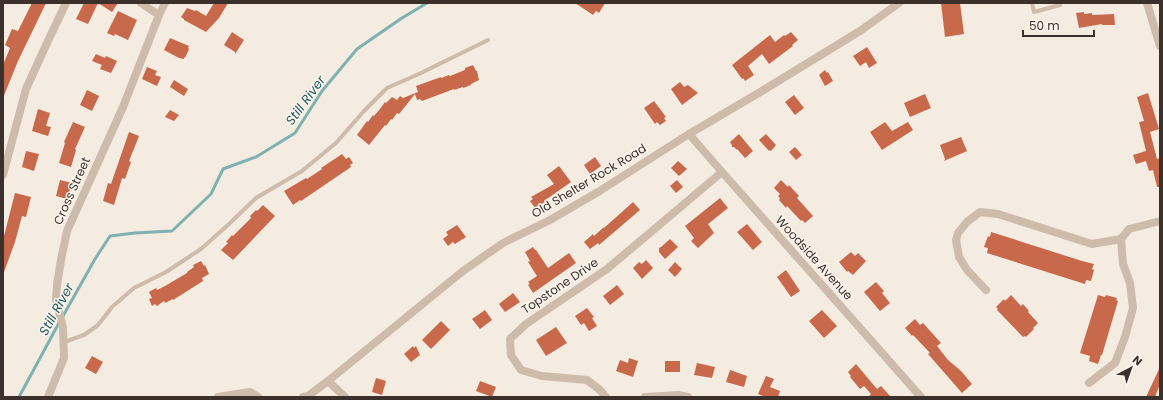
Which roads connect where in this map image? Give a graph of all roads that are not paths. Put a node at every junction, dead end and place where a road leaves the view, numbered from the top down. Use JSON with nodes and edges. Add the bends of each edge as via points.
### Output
{"nodes":[{"id":1,"x":66,"y":3,"type":"edge"},
{"id":2,"x":141,"y":3,"type":"edge"},
{"id":3,"x":165,"y":3,"type":"edge"},
{"id":4,"x":899,"y":3,"type":"edge"},
{"id":5,"x":1032,"y":3,"type":"edge"},
{"id":6,"x":1147,"y":3,"type":"edge"},
{"id":7,"x":1060,"y":5,"type":"dead end"},
{"id":8,"x":159,"y":15,"type":"junction"},
{"id":9,"x":488,"y":40,"type":"dead end"},
{"id":10,"x":1160,"y":46,"type":"edge"},
{"id":11,"x":689,"y":134,"type":"junction"},
{"id":12,"x":722,"y":172,"type":"junction"},
{"id":13,"x":3,"y":175,"type":"edge"},
{"id":14,"x":1160,"y":221,"type":"edge"},
{"id":15,"x":1121,"y":239,"type":"junction"},
{"id":16,"x":986,"y":290,"type":"dead end"},
{"id":17,"x":63,"y":343,"type":"junction"},
{"id":18,"x":328,"y":381,"type":"junction"},
{"id":19,"x":1089,"y":383,"type":"dead end"},
{"id":20,"x":48,"y":397,"type":"edge"},
{"id":21,"x":218,"y":397,"type":"edge"},
{"id":22,"x":258,"y":397,"type":"edge"},
{"id":23,"x":304,"y":397,"type":"edge"},
{"id":24,"x":345,"y":397,"type":"edge"},
{"id":25,"x":606,"y":397,"type":"edge"},
{"id":26,"x":645,"y":397,"type":"edge"},
{"id":27,"x":688,"y":397,"type":"edge"},
{"id":28,"x":921,"y":397,"type":"edge"}],
"edges":[{"from":1,"to":13,"type":"street","via":[[26,89]]},
{"from":2,"to":8,"type":"street"},
{"from":3,"to":8,"type":"street","name":"Cross Street"},
{"from":4,"to":11,"type":"street","name":"Old Shelter Rock Road","via":[[860,31]]},
{"from":5,"to":7,"type":"lane","via":[[1034,12]]},
{"from":6,"to":10,"type":"street"},
{"from":8,"to":17,"type":"street","name":"Cross Street","via":[[123,107],[67,231],[56,299],[63,328]]},
{"from":9,"to":17,"type":"lane","via":[[387,88],[336,143],[302,171],[256,198],[201,249],[166,272],[134,288],[112,307],[98,325],[84,335]]},
{"from":11,"to":12,"type":"street","name":"Woodside Avenue"},
{"from":11,"to":18,"type":"street","name":"Old Shelter Rock Road","via":[[550,220],[503,242]]},
{"from":12,"to":25,"type":"street","name":"Topstone Drive","via":[[607,269],[526,324],[510,339],[511,355],[521,370],[542,376],[587,380]]},
{"from":12,"to":28,"type":"street","name":"Woodside Avenue"},
{"from":14,"to":15,"type":"street","via":[[1129,229]]},
{"from":15,"to":16,"type":"street","via":[[1092,244],[998,214],[980,212],[967,222],[956,240],[959,257],[967,270]]},
{"from":15,"to":19,"type":"street","via":[[1123,264],[1130,283],[1133,308],[1115,364]]},
{"from":17,"to":20,"type":"street","name":"Cross Street","via":[[64,358]]},
{"from":18,"to":23,"type":"street","name":"Old Shelter Rock Road"},
{"from":18,"to":24,"type":"street"},
{"from":21,"to":22,"type":"street","via":[[250,392]]},
{"from":26,"to":27,"type":"street"}]}
